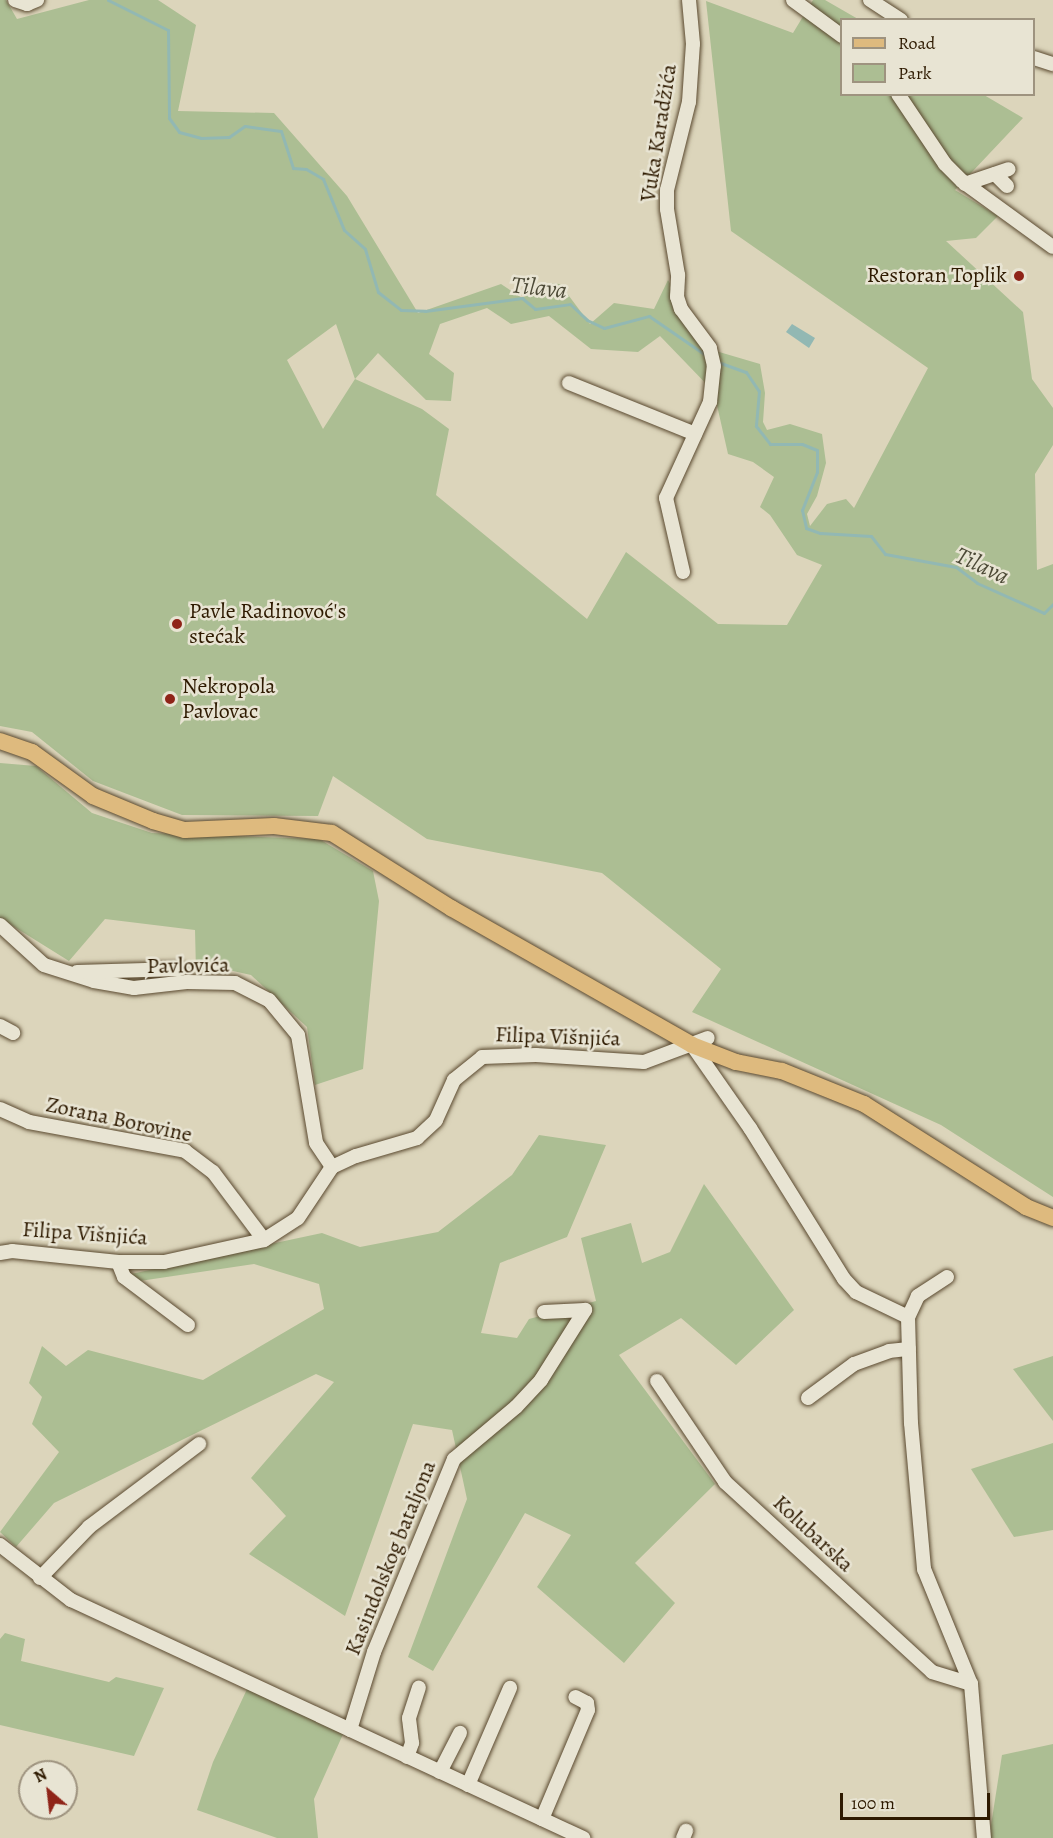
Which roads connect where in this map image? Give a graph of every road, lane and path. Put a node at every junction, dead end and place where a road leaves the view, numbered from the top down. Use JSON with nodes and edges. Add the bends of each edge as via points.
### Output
{"nodes":[{"id":1,"x":15,"y":0,"type":"edge"},
{"id":2,"x":37,"y":0,"type":"edge"},
{"id":3,"x":689,"y":0,"type":"edge"},
{"id":4,"x":793,"y":0,"type":"edge"},
{"id":5,"x":870,"y":0,"type":"edge"},
{"id":6,"x":898,"y":18,"type":"edge"},
{"id":7,"x":840,"y":35,"type":"edge"},
{"id":8,"x":1035,"y":58,"type":"edge"},
{"id":9,"x":1053,"y":64,"type":"edge"},
{"id":10,"x":899,"y":96,"type":"edge"},
{"id":11,"x":1009,"y":169,"type":"dead end"},
{"id":12,"x":995,"y":174,"type":"junction"},
{"id":13,"x":966,"y":184,"type":"junction"},
{"id":14,"x":1007,"y":186,"type":"dead end"},
{"id":15,"x":1053,"y":246,"type":"edge"},
{"id":16,"x":569,"y":383,"type":"dead end"},
{"id":17,"x":695,"y":434,"type":"junction"},
{"id":18,"x":683,"y":572,"type":"dead end"},
{"id":19,"x":0,"y":741,"type":"edge"},
{"id":20,"x":0,"y":925,"type":"edge"},
{"id":21,"x":180,"y":969,"type":"dead end"},
{"id":22,"x":65,"y":972,"type":"junction"},
{"id":23,"x":0,"y":1026,"type":"edge"},
{"id":24,"x":13,"y":1033,"type":"dead end"},
{"id":25,"x":700,"y":1042,"type":"junction"},
{"id":26,"x":0,"y":1109,"type":"edge"},
{"id":27,"x":332,"y":1167,"type":"junction"},
{"id":28,"x":1053,"y":1218,"type":"edge"},
{"id":29,"x":264,"y":1240,"type":"junction"},
{"id":30,"x":0,"y":1253,"type":"edge"},
{"id":31,"x":118,"y":1262,"type":"junction"},
{"id":32,"x":947,"y":1277,"type":"dead end"},
{"id":33,"x":544,"y":1312,"type":"dead end"},
{"id":34,"x":908,"y":1317,"type":"junction"},
{"id":35,"x":188,"y":1324,"type":"dead end"},
{"id":36,"x":909,"y":1349,"type":"junction"},
{"id":37,"x":657,"y":1381,"type":"dead end"},
{"id":38,"x":808,"y":1398,"type":"dead end"},
{"id":39,"x":199,"y":1443,"type":"dead end"},
{"id":40,"x":0,"y":1545,"type":"edge"},
{"id":41,"x":40,"y":1578,"type":"junction"},
{"id":42,"x":971,"y":1684,"type":"junction"},
{"id":43,"x":510,"y":1688,"type":"dead end"},
{"id":44,"x":419,"y":1689,"type":"dead end"},
{"id":45,"x":575,"y":1697,"type":"dead end"},
{"id":46,"x":350,"y":1730,"type":"junction"},
{"id":47,"x":460,"y":1733,"type":"dead end"},
{"id":48,"x":407,"y":1757,"type":"junction"},
{"id":49,"x":440,"y":1772,"type":"junction"},
{"id":50,"x":468,"y":1785,"type":"junction"},
{"id":51,"x":542,"y":1819,"type":"junction"},
{"id":52,"x":583,"y":1838,"type":"edge"},
{"id":53,"x":984,"y":1838,"type":"edge"}],
"edges":[{"from":1,"to":2,"type":"street","via":[[27,4]]},
{"from":3,"to":17,"type":"street","name":"Vuka Karadžića","via":[[693,44],[690,102],[667,189],[667,209],[679,303],[714,362],[710,402]]},
{"from":4,"to":7,"type":"street"},
{"from":5,"to":6,"type":"street"},
{"from":8,"to":9,"type":"street"},
{"from":10,"to":13,"type":"street","via":[[945,164]]},
{"from":11,"to":12,"type":"street"},
{"from":12,"to":13,"type":"street"},
{"from":12,"to":14,"type":"street"},
{"from":13,"to":15,"type":"street"},
{"from":16,"to":17,"type":"street"},
{"from":17,"to":18,"type":"street","name":"Vuka Karadžića","via":[[666,498]]},
{"from":19,"to":25,"type":"main road","name":"Filipa Višnjića","via":[[32,752],[93,796],[153,821],[185,830],[312,828],[347,840],[451,908]]},
{"from":20,"to":22,"type":"street","name":"Pavlovića","via":[[44,966]]},
{"from":21,"to":22,"type":"street","name":"Pavlovića"},
{"from":22,"to":27,"type":"street","name":"Pavlovića","via":[[134,988],[186,982],[235,983],[269,1000],[298,1035],[305,1058],[316,1143]]},
{"from":23,"to":24,"type":"street"},
{"from":25,"to":27,"type":"street","name":"Filipa Višnjića","via":[[644,1062],[482,1056],[454,1080],[436,1120],[417,1138]]},
{"from":25,"to":28,"type":"main road","via":[[736,1062],[782,1071],[864,1104],[1026,1207]]},
{"from":25,"to":34,"type":"street","via":[[844,1279],[856,1292]]},
{"from":26,"to":29,"type":"street","name":"Zorana Borovine","via":[[28,1122],[184,1151],[213,1172]]},
{"from":27,"to":29,"type":"street","name":"Filipa Višnjića","via":[[298,1218]]},
{"from":29,"to":31,"type":"street","name":"Filipa Višnjića","via":[[164,1262]]},
{"from":30,"to":31,"type":"street","name":"Filipa Višnjića"},
{"from":31,"to":35,"type":"street","via":[[124,1277]]},
{"from":32,"to":34,"type":"street","via":[[918,1296]]},
{"from":33,"to":46,"type":"street","name":"Kasindolskog bataljona","via":[[585,1310],[541,1380],[454,1460],[374,1652]]},
{"from":34,"to":36,"type":"street"},
{"from":36,"to":38,"type":"street","via":[[889,1351],[854,1364]]},
{"from":36,"to":42,"type":"street","via":[[911,1424],[924,1569]]},
{"from":37,"to":42,"type":"street","name":"Kolubarska","via":[[725,1482],[932,1672]]},
{"from":39,"to":41,"type":"street","via":[[89,1527]]},
{"from":40,"to":41,"type":"street"},
{"from":41,"to":46,"type":"street","via":[[71,1600]]},
{"from":42,"to":53,"type":"street"},
{"from":43,"to":50,"type":"street"},
{"from":44,"to":48,"type":"street","via":[[409,1718],[412,1743]]},
{"from":45,"to":51,"type":"street","via":[[587,1703],[588,1710]]},
{"from":46,"to":48,"type":"street"},
{"from":47,"to":49,"type":"street"},
{"from":48,"to":49,"type":"street"},
{"from":49,"to":50,"type":"street"},
{"from":50,"to":51,"type":"street"},
{"from":51,"to":52,"type":"street"}]}
